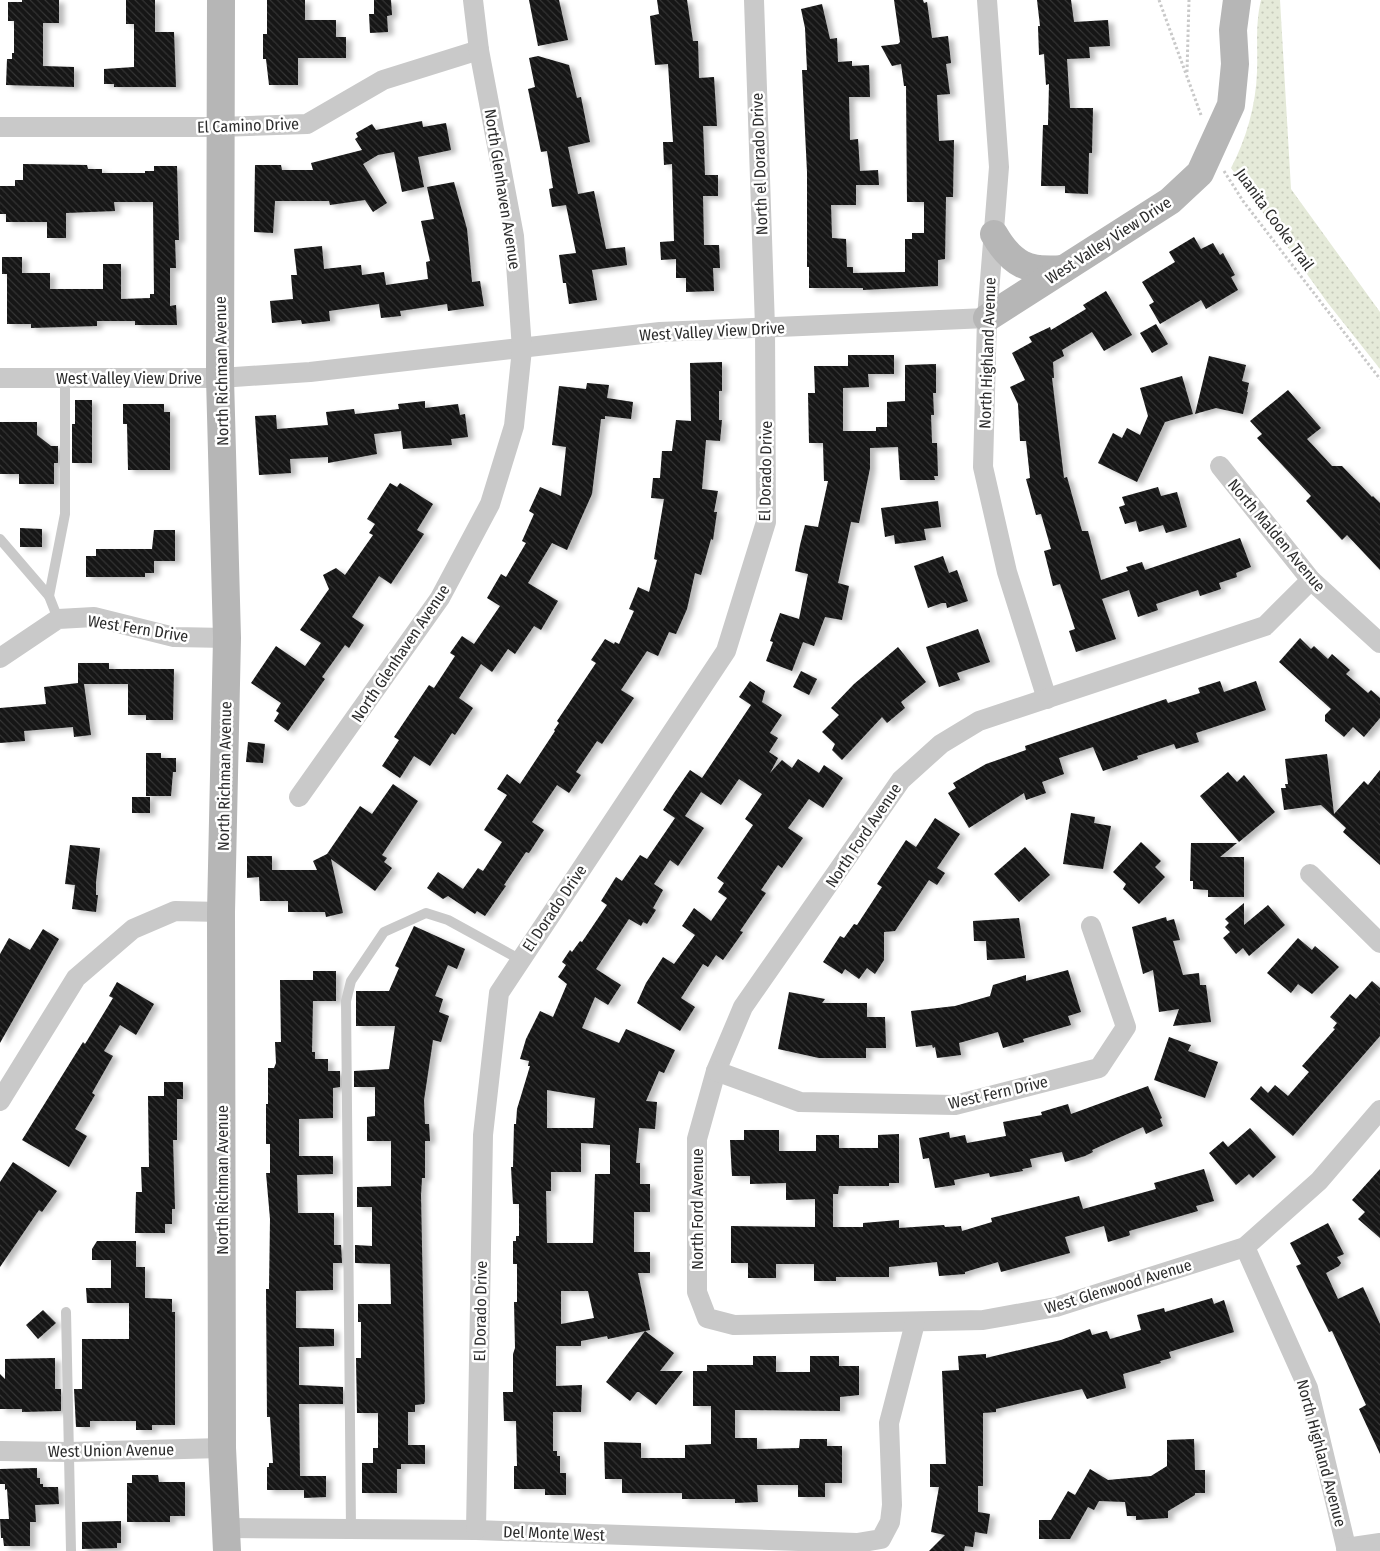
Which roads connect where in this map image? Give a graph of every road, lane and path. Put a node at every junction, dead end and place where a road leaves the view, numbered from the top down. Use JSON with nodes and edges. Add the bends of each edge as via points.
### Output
{"nodes":[{"id":1,"x":221,"y":0,"type":"edge"},
{"id":2,"x":473,"y":0,"type":"edge"},
{"id":3,"x":754,"y":0,"type":"edge"},
{"id":4,"x":987,"y":0,"type":"edge"},
{"id":5,"x":1158,"y":0,"type":"edge"},
{"id":6,"x":1189,"y":0,"type":"edge"},
{"id":7,"x":1237,"y":0,"type":"edge"},
{"id":8,"x":479,"y":50,"type":"junction"},
{"id":9,"x":1187,"y":75,"type":"junction"},
{"id":10,"x":0,"y":127,"type":"edge"},
{"id":11,"x":219,"y":127,"type":"junction"},
{"id":12,"x":1213,"y":148,"type":"junction"},
{"id":13,"x":994,"y":234,"type":"junction"},
{"id":14,"x":1063,"y":269,"type":"junction"},
{"id":15,"x":987,"y":318,"type":"junction"},
{"id":16,"x":764,"y":327,"type":"junction"},
{"id":17,"x":522,"y":349,"type":"junction"},
{"id":18,"x":0,"y":378,"type":"edge"},
{"id":19,"x":65,"y":378,"type":"junction"},
{"id":20,"x":220,"y":378,"type":"junction"},
{"id":21,"x":1380,"y":379,"type":"edge"},
{"id":22,"x":1220,"y":466,"type":"dead end"},
{"id":23,"x":0,"y":539,"type":"edge"},
{"id":24,"x":1311,"y":580,"type":"junction"},
{"id":25,"x":49,"y":596,"type":"junction"},
{"id":26,"x":58,"y":619,"type":"junction"},
{"id":27,"x":227,"y":638,"type":"junction"},
{"id":28,"x":1380,"y":643,"type":"edge"},
{"id":29,"x":0,"y":658,"type":"edge"},
{"id":30,"x":1047,"y":699,"type":"junction"},
{"id":31,"x":299,"y":797,"type":"dead end"},
{"id":32,"x":1310,"y":874,"type":"dead end"},
{"id":33,"x":221,"y":912,"type":"junction"},
{"id":34,"x":1091,"y":926,"type":"dead end"},
{"id":35,"x":1380,"y":943,"type":"edge"},
{"id":36,"x":520,"y":959,"type":"junction"},
{"id":37,"x":716,"y":1071,"type":"junction"},
{"id":38,"x":0,"y":1101,"type":"edge"},
{"id":39,"x":1380,"y":1110,"type":"edge"},
{"id":40,"x":1245,"y":1247,"type":"junction"},
{"id":41,"x":66,"y":1312,"type":"dead end"},
{"id":42,"x":707,"y":1318,"type":"joint"},
{"id":43,"x":915,"y":1323,"type":"junction"},
{"id":44,"x":222,"y":1448,"type":"junction"},
{"id":45,"x":0,"y":1451,"type":"edge"},
{"id":46,"x":69,"y":1452,"type":"junction"},
{"id":47,"x":351,"y":1530,"type":"junction"},
{"id":48,"x":476,"y":1530,"type":"junction"},
{"id":49,"x":226,"y":1539,"type":"edge"},
{"id":50,"x":1380,"y":1543,"type":"edge"},
{"id":51,"x":1346,"y":1550,"type":"edge"},
{"id":52,"x":71,"y":1551,"type":"edge"}],
"edges":[{"from":1,"to":11,"type":"street","name":"North Richman Avenue"},
{"from":2,"to":8,"type":"street","name":"North Glenhaven Avenue"},
{"from":3,"to":16,"type":"street","name":"North el Dorado Drive"},
{"from":4,"to":13,"type":"street","name":"North Highland Avenue","via":[[999,167]]},
{"from":5,"to":9,"type":"path","name":"Juanita Cooke Trail"},
{"from":6,"to":9,"type":"path"},
{"from":7,"to":12,"type":"street","name":"West Valley View Drive","via":[[1231,105]]},
{"from":8,"to":11,"type":"street","name":"El Camino Drive","via":[[383,80],[307,124]]},
{"from":8,"to":17,"type":"street","name":"North Glenhaven Avenue","via":[[514,236]]},
{"from":9,"to":12,"type":"path","name":"Juanita Cooke Trail"},
{"from":10,"to":11,"type":"street","name":"El Camino Drive"},
{"from":11,"to":20,"type":"street","name":"North Richman Avenue"},
{"from":12,"to":14,"type":"street","name":"West Valley View Drive","via":[[1200,173],[1170,201]]},
{"from":12,"to":21,"type":"path","name":"Juanita Cooke Trail","via":[[1243,202]]},
{"from":13,"to":14,"type":"street","via":[[1005,253],[1024,267],[1042,271]]},
{"from":13,"to":15,"type":"street","name":"North Highland Avenue"},
{"from":14,"to":15,"type":"street","name":"West Valley View Drive"},
{"from":15,"to":16,"type":"street","name":"West Valley View Drive"},
{"from":15,"to":30,"type":"street","name":"North Highland Avenue","via":[[983,467],[1007,572]]},
{"from":16,"to":17,"type":"street","name":"West Valley View Drive","via":[[660,332]]},
{"from":16,"to":36,"type":"street","name":"El Dorado Drive","via":[[766,522],[726,651]]},
{"from":17,"to":20,"type":"street","name":"West Valley View Drive","via":[[310,372]]},
{"from":17,"to":31,"type":"street","name":"North Glenhaven Avenue","via":[[514,426],[490,504],[440,598]]},
{"from":18,"to":19,"type":"street","name":"West Valley View Drive"},
{"from":19,"to":20,"type":"street","name":"West Valley View Drive"},
{"from":19,"to":25,"type":"lane","via":[[65,514]]},
{"from":20,"to":27,"type":"street","name":"North Richman Avenue"},
{"from":22,"to":24,"type":"street","name":"North Malden Avenue"},
{"from":23,"to":25,"type":"lane"},
{"from":24,"to":28,"type":"street","name":"North Malden Avenue"},
{"from":24,"to":30,"type":"street","name":"North Ford Avenue","via":[[1265,626]]},
{"from":25,"to":26,"type":"lane"},
{"from":26,"to":27,"type":"street","name":"West Fern Drive","via":[[94,617],[174,636]]},
{"from":26,"to":29,"type":"street"},
{"from":27,"to":33,"type":"street","name":"North Richman Avenue"},
{"from":30,"to":37,"type":"street","name":"North Ford Avenue","via":[[979,721],[941,744],[901,780],[743,1007]]},
{"from":32,"to":35,"type":"street"},
{"from":33,"to":38,"type":"street","via":[[175,910],[133,929],[76,978]]},
{"from":33,"to":44,"type":"street","name":"North Richman Avenue"},
{"from":34,"to":37,"type":"street","name":"West Fern Drive","via":[[1126,1027],[1099,1068],[955,1106],[800,1102]]},
{"from":36,"to":47,"type":"lane","via":[[448,920],[426,913],[384,932],[351,981],[346,1000]]},
{"from":36,"to":48,"type":"street","name":"El Dorado Drive","via":[[499,993],[483,1134]]},
{"from":37,"to":42,"type":"street","name":"North Ford Avenue","via":[[697,1139],[697,1292]]},
{"from":39,"to":40,"type":"street","name":"West Glenwood Avenue","via":[[1319,1181]]},
{"from":40,"to":43,"type":"street","name":"West Glenwood Avenue","via":[[1056,1307],[983,1320]]},
{"from":40,"to":51,"type":"street","name":"North Highland Avenue","via":[[1308,1388]]},
{"from":41,"to":46,"type":"lane"},
{"from":42,"to":43,"type":"street","name":"West Glenwood Avenue","via":[[734,1325]]},
{"from":43,"to":48,"type":"street","name":"Del Monte West","via":[[889,1423],[892,1504],[890,1522],[881,1539],[857,1543]]},
{"from":44,"to":46,"type":"street","name":"West Union Avenue"},
{"from":44,"to":49,"type":"street","name":"North Richman Avenue"},
{"from":45,"to":46,"type":"street","name":"West Union Avenue"},
{"from":46,"to":52,"type":"lane"},
{"from":47,"to":48,"type":"street","name":"Del Monte West"},
{"from":47,"to":49,"type":"street","name":"Del Monte West"},
{"from":50,"to":51,"type":"street"}]}
